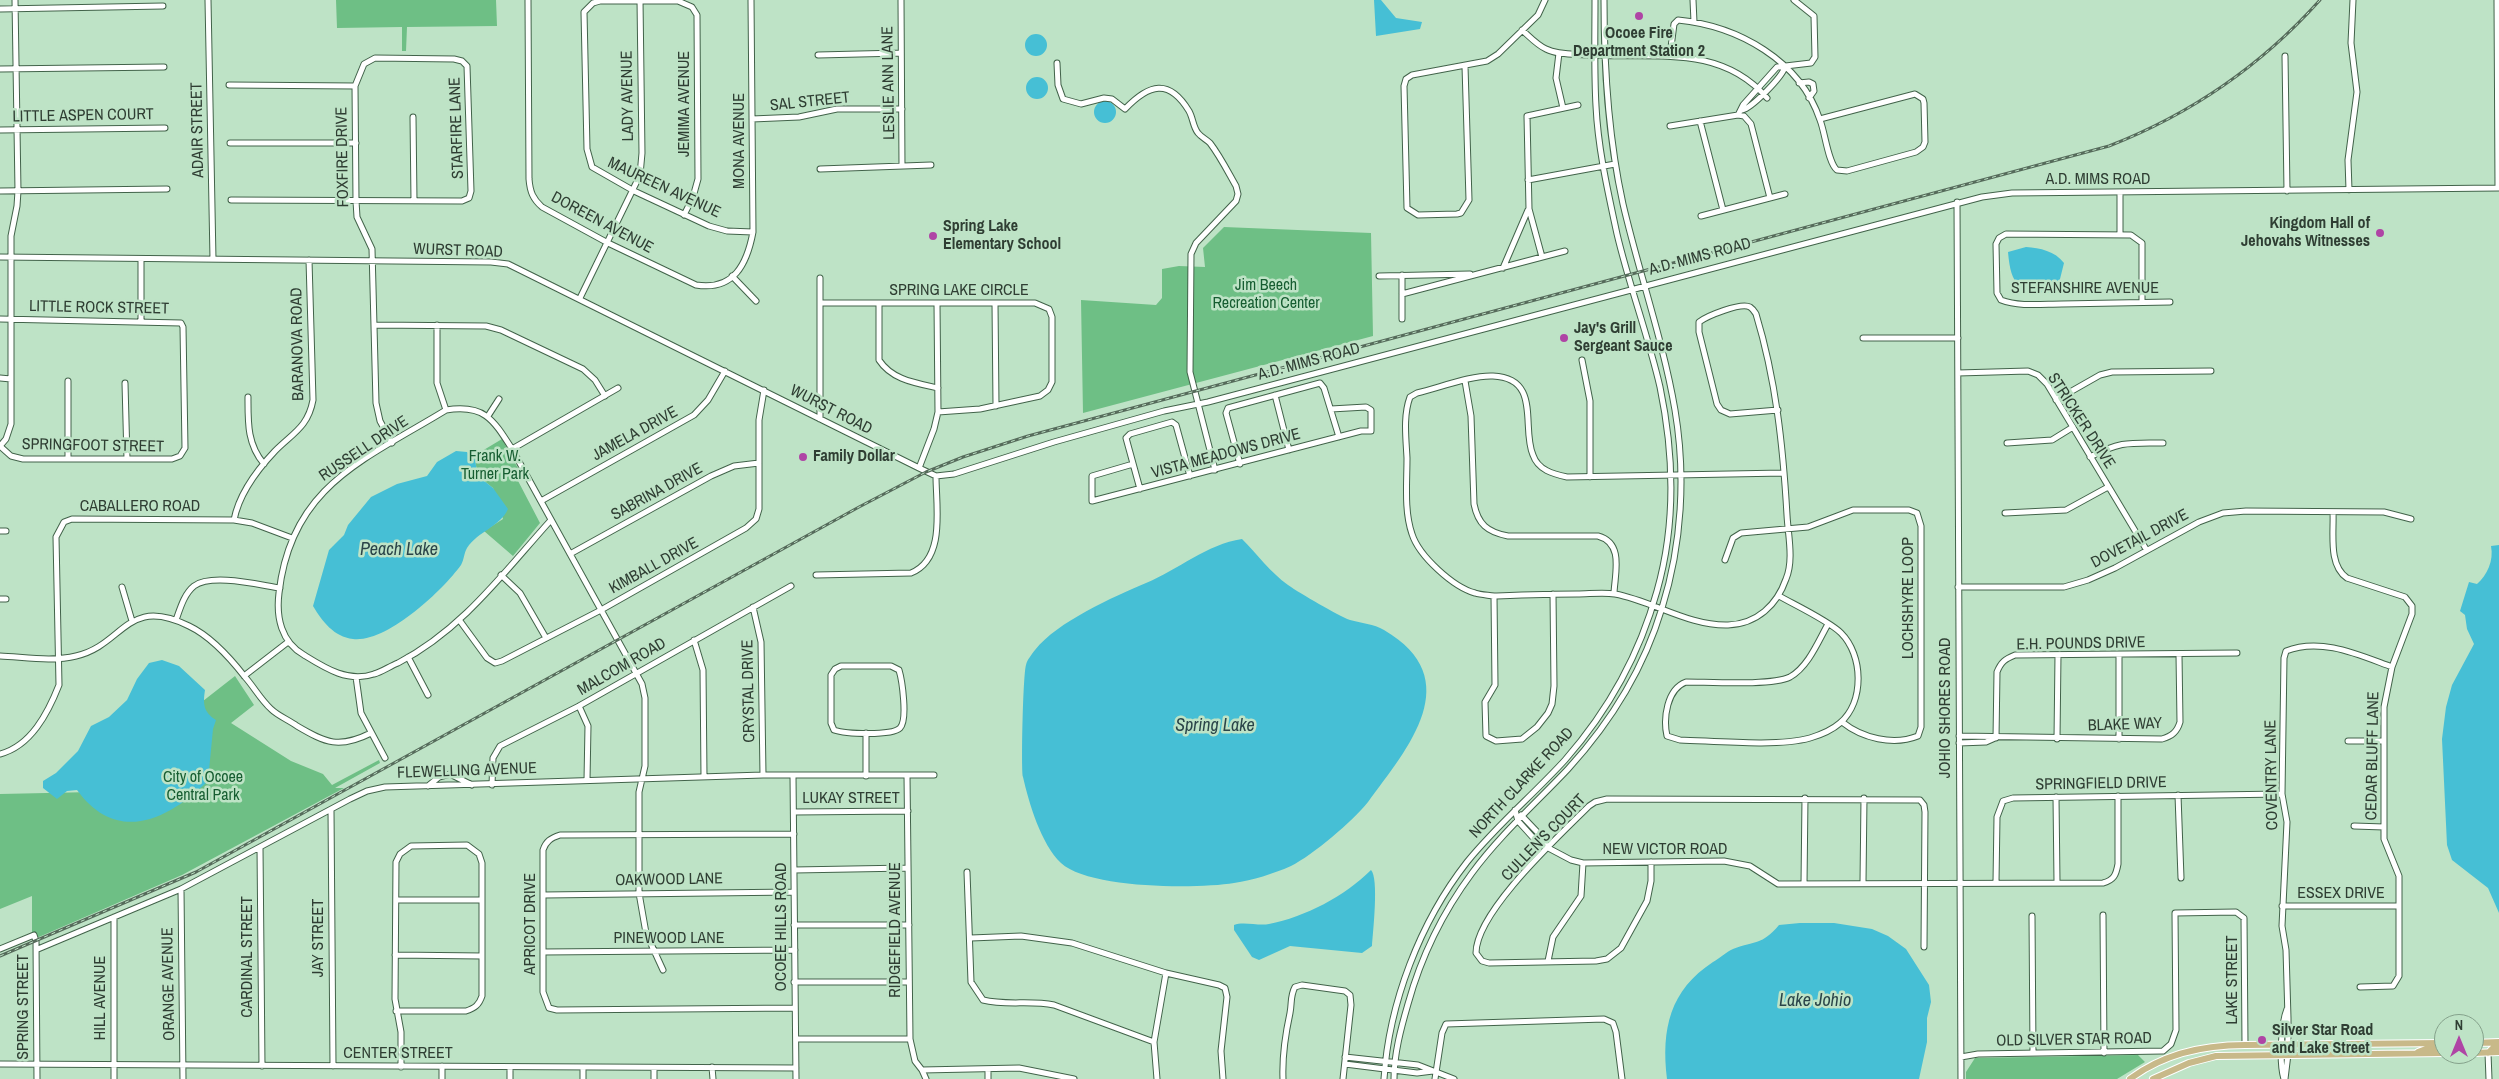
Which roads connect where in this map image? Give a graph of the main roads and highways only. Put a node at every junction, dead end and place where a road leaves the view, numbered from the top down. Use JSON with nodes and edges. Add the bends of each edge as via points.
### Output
{"nodes":[{"id":1,"x":2499,"y":1042,"type":"edge"},
{"id":2,"x":2434,"y":1043,"type":"edge"},
{"id":3,"x":2484,"y":1043,"type":"edge"},
{"id":4,"x":2499,"y":1047,"type":"edge"},
{"id":5,"x":2434,"y":1049,"type":"edge"},
{"id":6,"x":2499,"y":1052,"type":"edge"},
{"id":7,"x":2434,"y":1053,"type":"edge"},
{"id":8,"x":2484,"y":1053,"type":"edge"},
{"id":9,"x":2488,"y":1053,"type":"junction"},
{"id":10,"x":2412,"y":1054,"type":"junction"},
{"id":11,"x":2130,"y":1079,"type":"edge"},
{"id":12,"x":2153,"y":1079,"type":"edge"}],
"edges":[{"from":1,"to":3,"type":"main road"},
{"from":2,"to":11,"type":"main road","via":[[2246,1044],[2190,1050],[2144,1068]]},
{"from":4,"to":9,"type":"main road"},
{"from":5,"to":10,"type":"main road"},
{"from":6,"to":9,"type":"main road"},
{"from":7,"to":10,"type":"main road"},
{"from":8,"to":9,"type":"main road"},
{"from":10,"to":12,"type":"main road","via":[[2216,1056],[2189,1063]]}]}
